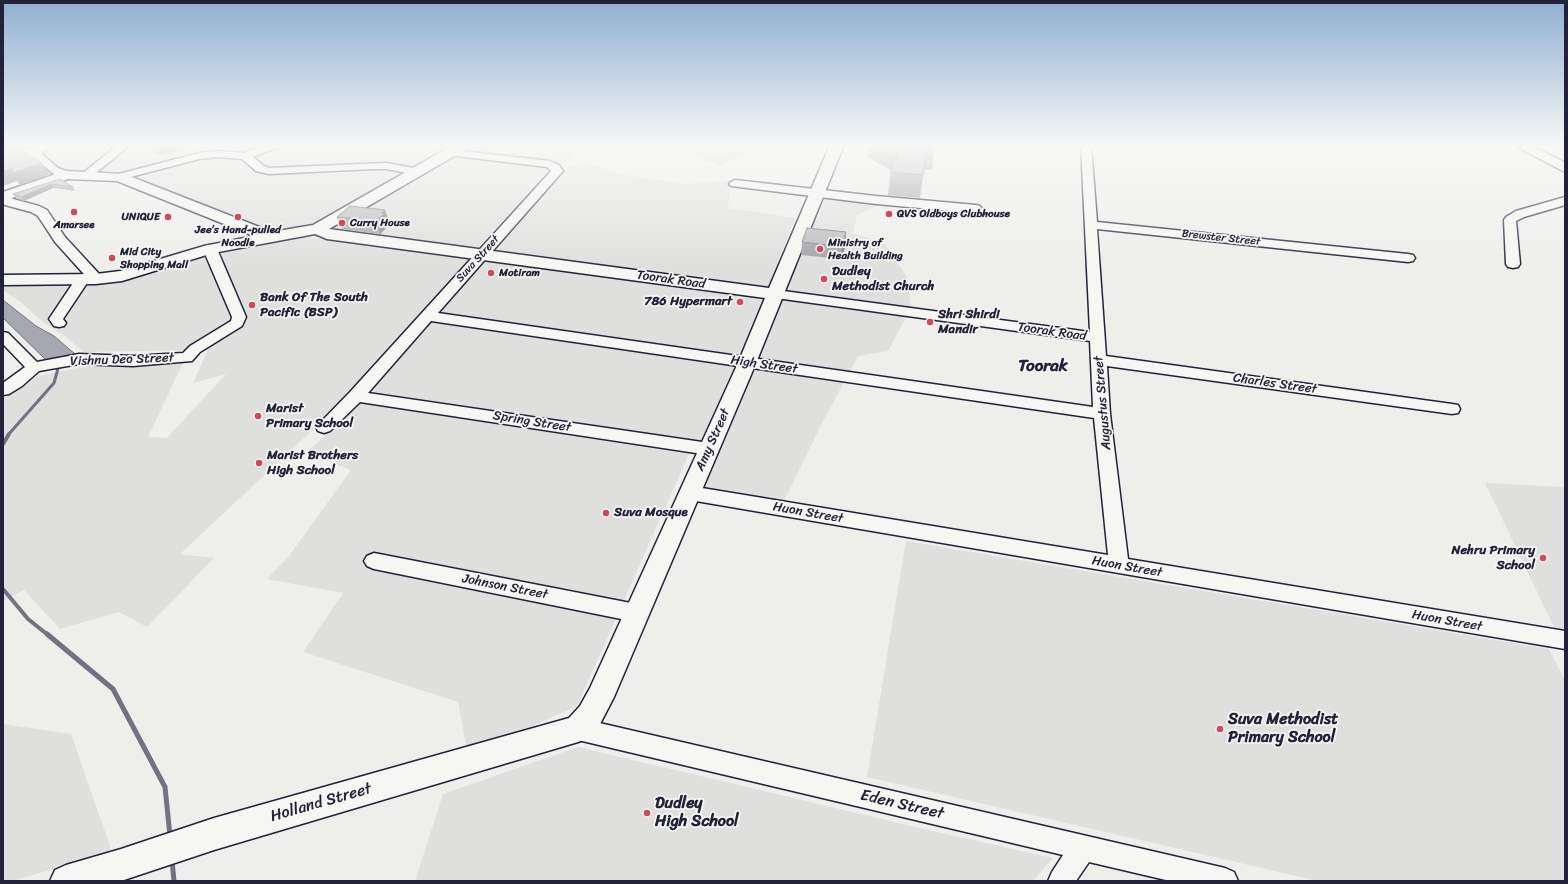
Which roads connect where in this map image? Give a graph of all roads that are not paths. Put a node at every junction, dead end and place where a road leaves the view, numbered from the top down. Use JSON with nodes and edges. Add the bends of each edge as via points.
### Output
{"nodes":[{"id":1,"x":34,"y":186,"type":"edge"},
{"id":2,"x":142,"y":186,"type":"edge"},
{"id":3,"x":393,"y":186,"type":"edge"},
{"id":4,"x":543,"y":186,"type":"edge"},
{"id":5,"x":753,"y":186,"type":"edge"},
{"id":6,"x":820,"y":186,"type":"edge"},
{"id":7,"x":1089,"y":186,"type":"edge"},
{"id":8,"x":817,"y":194,"type":"junction"},
{"id":9,"x":3,"y":197,"type":"edge"},
{"id":10,"x":1565,"y":201,"type":"edge"},
{"id":11,"x":976,"y":209,"type":"dead end"},
{"id":12,"x":1092,"y":225,"type":"junction"},
{"id":13,"x":317,"y":229,"type":"junction"},
{"id":14,"x":271,"y":237,"type":"junction"},
{"id":15,"x":210,"y":248,"type":"junction"},
{"id":16,"x":480,"y":255,"type":"junction"},
{"id":17,"x":1408,"y":258,"type":"dead end"},
{"id":18,"x":1513,"y":264,"type":"dead end"},
{"id":19,"x":3,"y":280,"type":"edge"},
{"id":20,"x":89,"y":280,"type":"junction"},
{"id":21,"x":776,"y":294,"type":"junction"},
{"id":22,"x":426,"y":316,"type":"junction"},
{"id":23,"x":59,"y":323,"type":"dead end"},
{"id":24,"x":3,"y":336,"type":"edge"},
{"id":25,"x":1098,"y":338,"type":"junction"},
{"id":26,"x":1099,"y":360,"type":"junction"},
{"id":27,"x":747,"y":363,"type":"junction"},
{"id":28,"x":34,"y":367,"type":"junction"},
{"id":29,"x":3,"y":390,"type":"edge"},
{"id":30,"x":356,"y":396,"type":"junction"},
{"id":31,"x":1452,"y":409,"type":"dead end"},
{"id":32,"x":1102,"y":414,"type":"junction"},
{"id":33,"x":324,"y":427,"type":"dead end"},
{"id":34,"x":709,"y":449,"type":"junction"},
{"id":35,"x":690,"y":493,"type":"junction"},
{"id":36,"x":374,"y":561,"type":"dead end"},
{"id":37,"x":1119,"y":566,"type":"junction"},
{"id":38,"x":636,"y":613,"type":"junction"},
{"id":39,"x":1565,"y":640,"type":"edge"},
{"id":40,"x":578,"y":729,"type":"junction"},
{"id":41,"x":1083,"y":848,"type":"junction"},
{"id":42,"x":66,"y":881,"type":"edge"},
{"id":43,"x":1061,"y":881,"type":"edge"},
{"id":44,"x":1225,"y":881,"type":"edge"}],
"edges":[{"from":1,"to":9,"type":"main road"},
{"from":2,"to":14,"type":"main road"},
{"from":3,"to":13,"type":"main road"},
{"from":4,"to":16,"type":"street","name":"Suva Street"},
{"from":5,"to":8,"type":"street"},
{"from":6,"to":8,"type":"main road","name":"Amy Street"},
{"from":7,"to":12,"type":"street","name":"Augustus Street"},
{"from":8,"to":11,"type":"street"},
{"from":8,"to":21,"type":"main road","name":"Amy Street"},
{"from":9,"to":20,"type":"street","via":[[9,202],[42,213]]},
{"from":10,"to":18,"type":"street","via":[[1520,214],[1510,220]]},
{"from":12,"to":17,"type":"street","name":"Brewster Street"},
{"from":12,"to":25,"type":"street","name":"Augustus Street"},
{"from":13,"to":14,"type":"main road"},
{"from":13,"to":16,"type":"main road","name":"Toorak Road","via":[[327,234]]},
{"from":14,"to":15,"type":"main road"},
{"from":15,"to":20,"type":"main road","via":[[122,276]]},
{"from":15,"to":28,"type":"street","name":"Vishnu Deo Street","via":[[239,317],[236,323],[199,346],[187,358],[134,361],[79,359]]},
{"from":16,"to":21,"type":"main road","name":"Toorak Road"},
{"from":16,"to":22,"type":"street","name":"Suva Street"},
{"from":19,"to":20,"type":"main road"},
{"from":20,"to":23,"type":"street","via":[[56,319]]},
{"from":21,"to":25,"type":"street","name":"Toorak Road"},
{"from":21,"to":27,"type":"main road","name":"Amy Street"},
{"from":22,"to":27,"type":"street","name":"High Street"},
{"from":22,"to":30,"type":"street","name":"Suva Street"},
{"from":24,"to":28,"type":"street"},
{"from":25,"to":26,"type":"street","name":"Augustus Street"},
{"from":26,"to":31,"type":"street","name":"Charles Street"},
{"from":26,"to":32,"type":"street","name":"Augustus Street"},
{"from":27,"to":32,"type":"street","name":"High Street"},
{"from":27,"to":34,"type":"main road","name":"Amy Street"},
{"from":28,"to":29,"type":"street"},
{"from":30,"to":33,"type":"street","name":"Suva Street"},
{"from":30,"to":34,"type":"street","name":"Spring Street"},
{"from":32,"to":37,"type":"street","name":"Augustus Street"},
{"from":34,"to":35,"type":"main road","name":"Amy Street"},
{"from":35,"to":37,"type":"street","name":"Huon Street"},
{"from":35,"to":38,"type":"main road","name":"Amy Street"},
{"from":36,"to":38,"type":"street","name":"Johnson Street"},
{"from":37,"to":39,"type":"street","name":"Huon Street"},
{"from":38,"to":40,"type":"main road","name":"Amy Street","via":[[600,697]]},
{"from":40,"to":41,"type":"street","name":"Eden Street"},
{"from":40,"to":42,"type":"main road","name":"Holland Street","via":[[214,834]]},
{"from":41,"to":43,"type":"street"},
{"from":41,"to":44,"type":"street","name":"Eden Street"}]}
